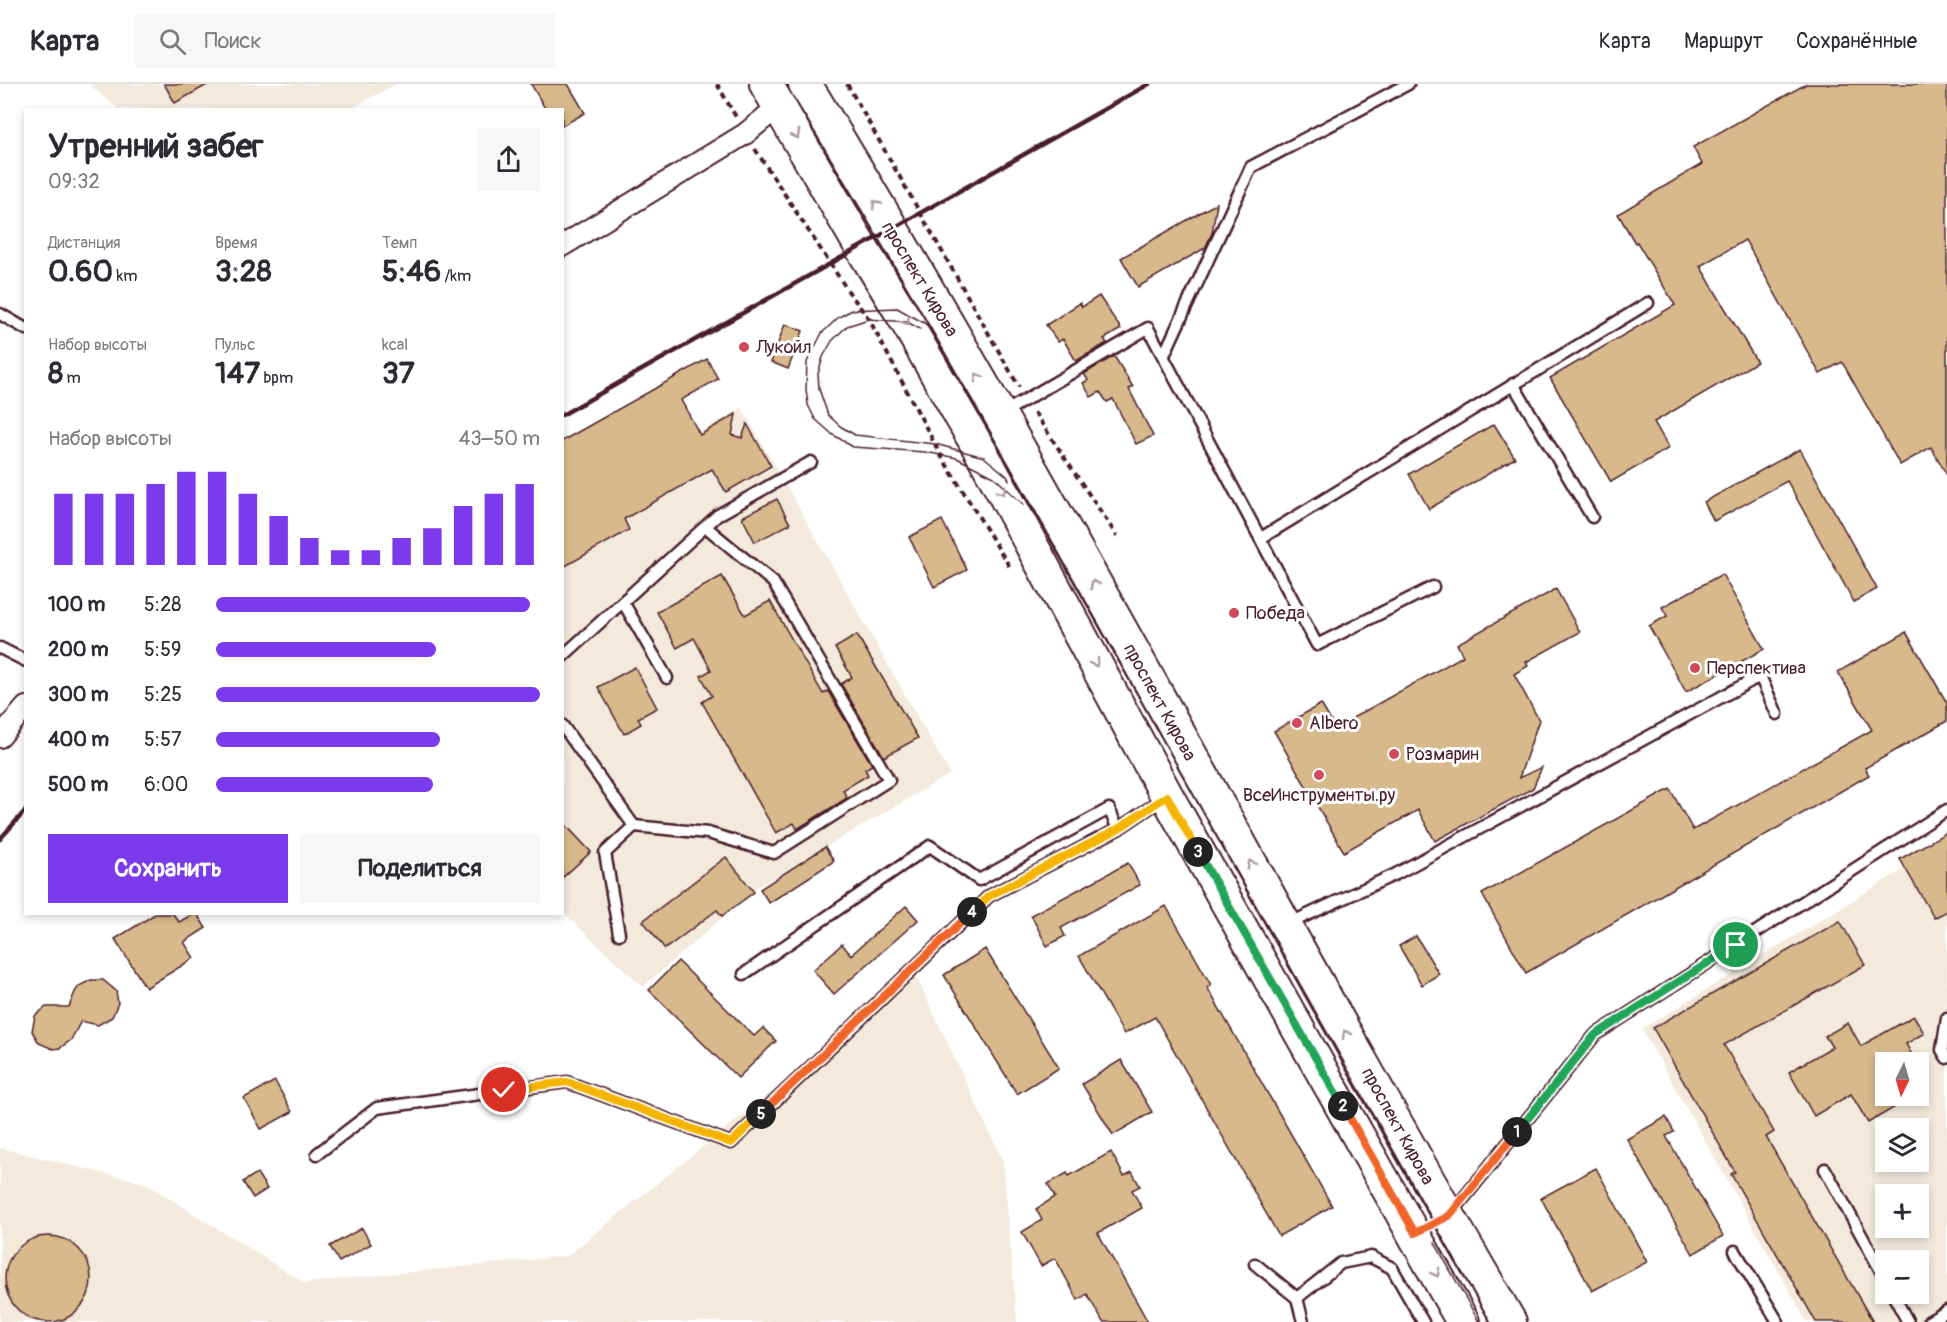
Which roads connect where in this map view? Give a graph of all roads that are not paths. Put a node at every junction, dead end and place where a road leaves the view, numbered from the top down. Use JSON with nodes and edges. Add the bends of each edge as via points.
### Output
{"nodes":[{"id":1,"x":805,"y":84,"type":"edge"},
{"id":2,"x":1408,"y":84,"type":"edge"},
{"id":3,"x":773,"y":95,"type":"edge"},
{"id":4,"x":564,"y":245,"type":"edge"},
{"id":5,"x":1648,"y":303,"type":"dead end"},
{"id":6,"x":0,"y":314,"type":"edge"},
{"id":7,"x":24,"y":328,"type":"edge"},
{"id":8,"x":1164,"y":355,"type":"junction"},
{"id":9,"x":1513,"y":384,"type":"junction"},
{"id":10,"x":1013,"y":407,"type":"junction"},
{"id":11,"x":811,"y":462,"type":"dead end"},
{"id":12,"x":1592,"y":517,"type":"dead end"},
{"id":13,"x":706,"y":527,"type":"junction"},
{"id":14,"x":1261,"y":538,"type":"junction"},
{"id":15,"x":1434,"y":587,"type":"dead end"},
{"id":16,"x":623,"y":602,"type":"junction"},
{"id":17,"x":0,"y":648,"type":"edge"},
{"id":18,"x":564,"y":655,"type":"edge"},
{"id":19,"x":24,"y":660,"type":"edge"},
{"id":20,"x":667,"y":678,"type":"dead end"},
{"id":21,"x":24,"y":709,"type":"edge"},
{"id":22,"x":1777,"y":714,"type":"dead end"},
{"id":23,"x":564,"y":728,"type":"edge"},
{"id":24,"x":0,"y":737,"type":"edge"},
{"id":25,"x":1167,"y":796,"type":"junction"},
{"id":26,"x":1947,"y":810,"type":"edge"},
{"id":27,"x":634,"y":826,"type":"junction"},
{"id":28,"x":1118,"y":829,"type":"junction"},
{"id":29,"x":1285,"y":926,"type":"junction"},
{"id":30,"x":619,"y":934,"type":"dead end"},
{"id":31,"x":744,"y":975,"type":"dead end"},
{"id":32,"x":1947,"y":1018,"type":"edge"},
{"id":33,"x":1947,"y":1058,"type":"edge"},
{"id":34,"x":317,"y":1154,"type":"dead end"},
{"id":35,"x":1825,"y":1169,"type":"dead end"},
{"id":36,"x":1449,"y":1216,"type":"junction"},
{"id":37,"x":1415,"y":1233,"type":"junction"},
{"id":38,"x":1735,"y":1251,"type":"dead end"},
{"id":39,"x":1875,"y":1260,"type":"edge"},
{"id":40,"x":1255,"y":1264,"type":"dead end"},
{"id":41,"x":1297,"y":1298,"type":"junction"},
{"id":42,"x":1898,"y":1304,"type":"edge"},
{"id":43,"x":1947,"y":1311,"type":"edge"},
{"id":44,"x":1303,"y":1322,"type":"edge"},
{"id":45,"x":1423,"y":1322,"type":"edge"},
{"id":46,"x":1463,"y":1322,"type":"edge"},
{"id":47,"x":1510,"y":1322,"type":"edge"},
{"id":48,"x":1778,"y":1322,"type":"edge"},
{"id":49,"x":1908,"y":1322,"type":"edge"},
{"id":50,"x":1928,"y":1322,"type":"edge"}],
"edges":[{"from":10,"to":1,"type":"main road","name":"проспект Кирова","one_way":true},
{"from":2,"to":8,"type":"lane","via":[[1251,167]]},
{"from":3,"to":4,"type":"street","via":[[745,134]]},
{"from":3,"to":25,"type":"main road","name":"проспект Кирова","one_way":true,"via":[[984,457]]},
{"from":5,"to":9,"type":"lane"},
{"from":6,"to":7,"type":"lane"},
{"from":8,"to":10,"type":"lane","via":[[1148,328]]},
{"from":8,"to":14,"type":"lane"},
{"from":9,"to":12,"type":"lane"},
{"from":9,"to":14,"type":"lane"},
{"from":29,"to":10,"type":"main road","name":"проспект Кирова","one_way":true},
{"from":11,"to":13,"type":"lane","via":[[718,515]]},
{"from":13,"to":16,"type":"lane"},
{"from":13,"to":27,"type":"lane","via":[[773,582],[889,780],[774,854],[708,833]]},
{"from":14,"to":15,"type":"lane","via":[[1317,645]]},
{"from":16,"to":18,"type":"lane"},
{"from":16,"to":20,"type":"lane"},
{"from":17,"to":19,"type":"lane"},
{"from":21,"to":24,"type":"street"},
{"from":22,"to":29,"type":"lane","via":[[1760,676],[1396,874]]},
{"from":23,"to":27,"type":"lane"},
{"from":25,"to":28,"type":"lane"},
{"from":25,"to":37,"type":"main road","name":"проспект Кирова"},
{"from":26,"to":36,"type":"lane","via":[[1595,1035]]},
{"from":27,"to":30,"type":"lane","via":[[605,853]]},
{"from":28,"to":31,"type":"lane","via":[[1108,809],[979,880],[930,846]]},
{"from":28,"to":34,"type":"lane","via":[[989,896],[731,1143],[567,1082],[377,1108]]},
{"from":36,"to":29,"type":"main road","name":"проспект Кирова","one_way":true},
{"from":32,"to":33,"type":"lane","via":[[1942,1050]]},
{"from":35,"to":39,"type":"lane"},
{"from":36,"to":37,"type":"main road"},
{"from":36,"to":47,"type":"main road","name":"проспект Кирова"},
{"from":37,"to":46,"type":"main road","name":"проспект Кирова","one_way":true},
{"from":38,"to":48,"type":"lane"},
{"from":40,"to":41,"type":"lane"},
{"from":41,"to":44,"type":"lane"},
{"from":41,"to":45,"type":"lane","via":[[1341,1263],[1371,1257],[1392,1268]]},
{"from":42,"to":49,"type":"lane"},
{"from":43,"to":50,"type":"lane"}]}
